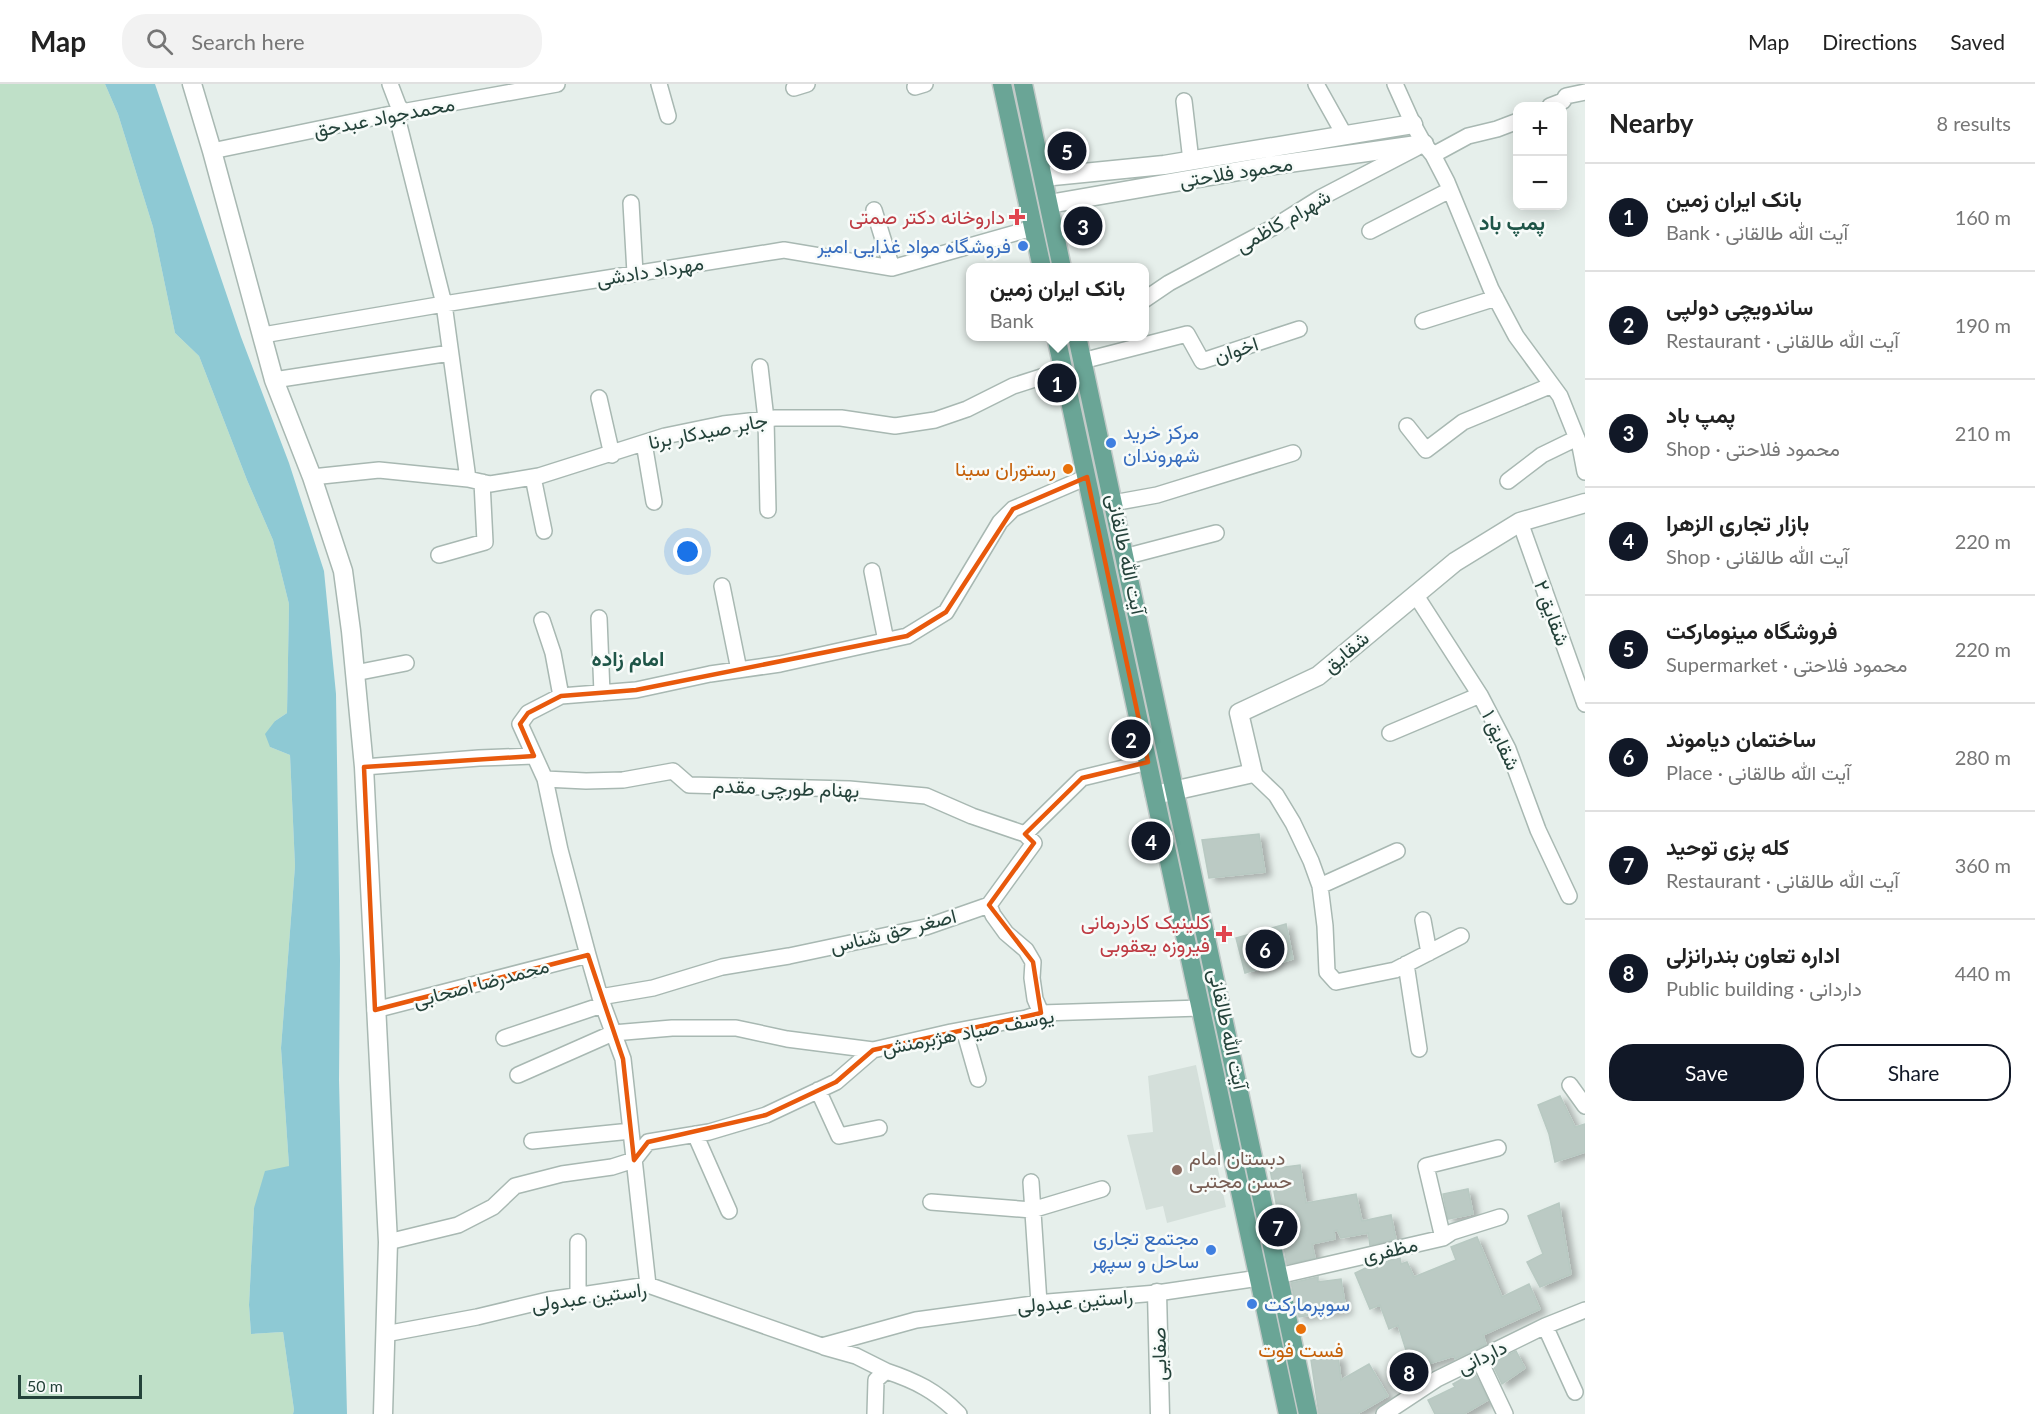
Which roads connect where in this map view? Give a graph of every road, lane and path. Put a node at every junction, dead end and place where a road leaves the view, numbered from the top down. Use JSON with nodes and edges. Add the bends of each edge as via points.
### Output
{"nodes":[{"id":1,"x":192,"y":84,"type":"edge"},
{"id":2,"x":390,"y":84,"type":"edge"},
{"id":3,"x":556,"y":84,"type":"edge"},
{"id":4,"x":659,"y":84,"type":"edge"},
{"id":5,"x":1002,"y":84,"type":"edge"},
{"id":6,"x":1023,"y":84,"type":"edge"},
{"id":7,"x":1316,"y":84,"type":"edge"},
{"id":8,"x":1395,"y":84,"type":"edge"},
{"id":9,"x":1563,"y":90,"type":"edge"},
{"id":10,"x":1585,"y":92,"type":"edge"},
{"id":11,"x":1184,"y":101,"type":"dead end"},
{"id":12,"x":399,"y":112,"type":"junction"},
{"id":13,"x":668,"y":116,"type":"dead end"},
{"id":14,"x":1513,"y":123,"type":"edge"},
{"id":15,"x":1413,"y":124,"type":"junction"},
{"id":16,"x":1345,"y":136,"type":"junction"},
{"id":17,"x":1429,"y":149,"type":"junction"},
{"id":18,"x":212,"y":151,"type":"junction"},
{"id":19,"x":1265,"y":158,"type":"junction"},
{"id":20,"x":1191,"y":161,"type":"junction"},
{"id":21,"x":1164,"y":165,"type":"junction"},
{"id":22,"x":1043,"y":177,"type":"junction"},
{"id":23,"x":1168,"y":183,"type":"junction"},
{"id":24,"x":1450,"y":189,"type":"junction"},
{"id":25,"x":631,"y":203,"type":"dead end"},
{"id":26,"x":1049,"y":204,"type":"junction"},
{"id":27,"x":1028,"y":207,"type":"junction"},
{"id":28,"x":874,"y":210,"type":"dead end"},
{"id":29,"x":1034,"y":228,"type":"junction"},
{"id":30,"x":1370,"y":231,"type":"dead end"},
{"id":31,"x":1041,"y":263,"type":"edge"},
{"id":32,"x":1061,"y":263,"type":"edge"},
{"id":33,"x":892,"y":268,"type":"junction"},
{"id":34,"x":635,"y":273,"type":"junction"},
{"id":35,"x":1149,"y":297,"type":"edge"},
{"id":36,"x":1496,"y":298,"type":"junction"},
{"id":37,"x":444,"y":304,"type":"junction"},
{"id":38,"x":1423,"y":321,"type":"dead end"},
{"id":39,"x":1299,"y":329,"type":"dead end"},
{"id":40,"x":263,"y":335,"type":"junction"},
{"id":41,"x":1057,"y":341,"type":"edge"},
{"id":42,"x":1081,"y":341,"type":"edge"},
{"id":43,"x":450,"y":353,"type":"junction"},
{"id":44,"x":1082,"y":361,"type":"junction"},
{"id":45,"x":760,"y":367,"type":"dead end"},
{"id":46,"x":1063,"y":370,"type":"junction"},
{"id":47,"x":274,"y":380,"type":"junction"},
{"id":48,"x":1552,"y":385,"type":"junction"},
{"id":49,"x":599,"y":398,"type":"dead end"},
{"id":50,"x":766,"y":419,"type":"junction"},
{"id":51,"x":1407,"y":426,"type":"dead end"},
{"id":52,"x":1577,"y":438,"type":"junction"},
{"id":53,"x":644,"y":443,"type":"junction"},
{"id":54,"x":1293,"y":453,"type":"dead end"},
{"id":55,"x":612,"y":455,"type":"junction"},
{"id":56,"x":1585,"y":472,"type":"edge"},
{"id":57,"x":312,"y":477,"type":"junction"},
{"id":58,"x":533,"y":477,"type":"junction"},
{"id":59,"x":1087,"y":477,"type":"junction"},
{"id":60,"x":475,"y":481,"type":"junction"},
{"id":61,"x":1508,"y":482,"type":"dead end"},
{"id":62,"x":654,"y":502,"type":"dead end"},
{"id":63,"x":1113,"y":503,"type":"junction"},
{"id":64,"x":1585,"y":503,"type":"edge"},
{"id":65,"x":768,"y":510,"type":"dead end"},
{"id":66,"x":1520,"y":522,"type":"junction"},
{"id":67,"x":544,"y":531,"type":"dead end"},
{"id":68,"x":1216,"y":533,"type":"dead end"},
{"id":69,"x":439,"y":555,"type":"dead end"},
{"id":70,"x":1124,"y":557,"type":"junction"},
{"id":71,"x":872,"y":571,"type":"dead end"},
{"id":72,"x":722,"y":586,"type":"dead end"},
{"id":73,"x":1415,"y":594,"type":"junction"},
{"id":74,"x":599,"y":618,"type":"dead end"},
{"id":75,"x":542,"y":620,"type":"dead end"},
{"id":76,"x":886,"y":641,"type":"junction"},
{"id":77,"x":406,"y":663,"type":"dead end"},
{"id":78,"x":739,"y":670,"type":"junction"},
{"id":79,"x":355,"y":673,"type":"junction"},
{"id":80,"x":602,"y":693,"type":"junction"},
{"id":81,"x":1480,"y":695,"type":"junction"},
{"id":82,"x":561,"y":696,"type":"junction"},
{"id":83,"x":1585,"y":704,"type":"edge"},
{"id":84,"x":1390,"y":734,"type":"dead end"},
{"id":85,"x":534,"y":756,"type":"junction"},
{"id":86,"x":1167,"y":758,"type":"junction"},
{"id":87,"x":1148,"y":762,"type":"junction"},
{"id":88,"x":364,"y":767,"type":"junction"},
{"id":89,"x":1253,"y":773,"type":"junction"},
{"id":90,"x":545,"y":778,"type":"junction"},
{"id":91,"x":1174,"y":791,"type":"junction"},
{"id":92,"x":1155,"y":795,"type":"junction"},
{"id":93,"x":1025,"y":834,"type":"junction"},
{"id":94,"x":1397,"y":851,"type":"dead end"},
{"id":95,"x":1320,"y":886,"type":"junction"},
{"id":96,"x":1569,"y":896,"type":"dead end"},
{"id":97,"x":989,"y":905,"type":"junction"},
{"id":98,"x":1423,"y":920,"type":"dead end"},
{"id":99,"x":1461,"y":936,"type":"dead end"},
{"id":100,"x":1429,"y":953,"type":"junction"},
{"id":101,"x":588,"y":955,"type":"junction"},
{"id":102,"x":1406,"y":964,"type":"junction"},
{"id":103,"x":601,"y":1001,"type":"junction"},
{"id":104,"x":1201,"y":1008,"type":"junction"},
{"id":105,"x":375,"y":1011,"type":"junction"},
{"id":106,"x":1041,"y":1013,"type":"junction"},
{"id":107,"x":964,"y":1030,"type":"junction"},
{"id":108,"x":613,"y":1033,"type":"junction"},
{"id":109,"x":504,"y":1038,"type":"dead end"},
{"id":110,"x":1419,"y":1048,"type":"dead end"},
{"id":111,"x":873,"y":1050,"type":"junction"},
{"id":112,"x":518,"y":1075,"type":"dead end"},
{"id":113,"x":978,"y":1079,"type":"dead end"},
{"id":114,"x":1570,"y":1085,"type":"dead end"},
{"id":115,"x":818,"y":1090,"type":"junction"},
{"id":116,"x":1585,"y":1106,"type":"edge"},
{"id":117,"x":879,"y":1128,"type":"dead end"},
{"id":118,"x":631,"y":1131,"type":"junction"},
{"id":119,"x":695,"y":1134,"type":"junction"},
{"id":120,"x":532,"y":1141,"type":"dead end"},
{"id":121,"x":1498,"y":1148,"type":"dead end"},
{"id":122,"x":634,"y":1160,"type":"junction"},
{"id":123,"x":1030,"y":1182,"type":"dead end"},
{"id":124,"x":1102,"y":1189,"type":"dead end"},
{"id":125,"x":931,"y":1202,"type":"dead end"},
{"id":126,"x":729,"y":1210,"type":"dead end"},
{"id":127,"x":1032,"y":1210,"type":"junction"},
{"id":128,"x":1500,"y":1217,"type":"dead end"},
{"id":129,"x":1443,"y":1238,"type":"junction"},
{"id":130,"x":388,"y":1242,"type":"junction"},
{"id":131,"x":578,"y":1242,"type":"dead end"},
{"id":132,"x":1278,"y":1276,"type":"junction"},
{"id":133,"x":1259,"y":1278,"type":"junction"},
{"id":134,"x":648,"y":1285,"type":"junction"},
{"id":135,"x":1157,"y":1293,"type":"junction"},
{"id":136,"x":578,"y":1295,"type":"junction"},
{"id":137,"x":1039,"y":1303,"type":"junction"},
{"id":138,"x":1585,"y":1310,"type":"edge"},
{"id":139,"x":1545,"y":1326,"type":"junction"},
{"id":140,"x":385,"y":1334,"type":"junction"},
{"id":141,"x":822,"y":1346,"type":"junction"},
{"id":142,"x":1479,"y":1359,"type":"junction"},
{"id":143,"x":886,"y":1371,"type":"junction"},
{"id":144,"x":1575,"y":1392,"type":"dead end"},
{"id":145,"x":383,"y":1414,"type":"edge"},
{"id":146,"x":875,"y":1414,"type":"edge"},
{"id":147,"x":958,"y":1414,"type":"edge"},
{"id":148,"x":1160,"y":1414,"type":"edge"},
{"id":149,"x":1288,"y":1414,"type":"edge"},
{"id":150,"x":1308,"y":1414,"type":"edge"},
{"id":151,"x":1384,"y":1414,"type":"edge"},
{"id":152,"x":1504,"y":1414,"type":"edge"}],
"edges":[{"from":1,"to":18,"type":"street"},
{"from":2,"to":12,"type":"street"},
{"from":3,"to":12,"type":"street","name":"محمدجواد عبدحق"},
{"from":4,"to":13,"type":"street"},
{"from":5,"to":27,"type":"main road"},
{"from":6,"to":22,"type":"main road"},
{"from":7,"to":16,"type":"street"},
{"from":8,"to":15,"type":"street"},
{"from":9,"to":10,"type":"street"},
{"from":11,"to":20,"type":"street"},
{"from":12,"to":18,"type":"street","name":"محمدجواد عبدحق"},
{"from":12,"to":37,"type":"street"},
{"from":14,"to":17,"type":"street","name":"شهرام کاظمی"},
{"from":15,"to":16,"type":"street","name":"محمود فلاحتی"},
{"from":15,"to":17,"type":"street"},
{"from":16,"to":19,"type":"street","name":"محمود فلاحتی"},
{"from":17,"to":19,"type":"street","name":"محمود فلاحتی"},
{"from":17,"to":24,"type":"street"},
{"from":17,"to":35,"type":"street","name":"شهرام کاظمی","via":[[1320,198]]},
{"from":18,"to":40,"type":"street"},
{"from":19,"to":20,"type":"street","name":"محمود فلاحتی"},
{"from":19,"to":23,"type":"street","name":"محمود فلاحتی"},
{"from":20,"to":21,"type":"street","name":"محمود فلاحتی"},
{"from":21,"to":22,"type":"street","name":"محمود فلاحتی"},
{"from":21,"to":23,"type":"street"},
{"from":22,"to":26,"type":"main road"},
{"from":23,"to":26,"type":"street","name":"محمود فلاحتی"},
{"from":24,"to":30,"type":"street"},
{"from":24,"to":36,"type":"street"},
{"from":25,"to":34,"type":"street"},
{"from":26,"to":27,"type":"main road"},
{"from":26,"to":32,"type":"main road"},
{"from":27,"to":29,"type":"main road"},
{"from":28,"to":33,"type":"street"},
{"from":29,"to":31,"type":"main road"},
{"from":29,"to":33,"type":"street","name":"مهرداد دادشی"},
{"from":33,"to":34,"type":"street","name":"مهرداد دادشی","via":[[784,250]]},
{"from":34,"to":37,"type":"street","name":"مهرداد دادشی"},
{"from":36,"to":38,"type":"street"},
{"from":36,"to":48,"type":"street","via":[[1516,336]]},
{"from":37,"to":40,"type":"street","name":"مهرداد دادشی"},
{"from":37,"to":43,"type":"street"},
{"from":39,"to":44,"type":"street","name":"اخوان","via":[[1202,361],[1187,334]]},
{"from":40,"to":47,"type":"street"},
{"from":41,"to":46,"type":"main road","name":"آیت الله طالقانی"},
{"from":42,"to":44,"type":"main road","name":"آیت الله طالقانی"},
{"from":43,"to":47,"type":"street"},
{"from":43,"to":60,"type":"street"},
{"from":44,"to":63,"type":"main road","name":"آیت الله طالقانی"},
{"from":45,"to":50,"type":"street"},
{"from":46,"to":50,"type":"street","name":"جابر صیدکار برنا","via":[[1013,386],[935,420],[895,426],[841,418]]},
{"from":46,"to":59,"type":"main road","name":"آیت الله طالقانی"},
{"from":47,"to":57,"type":"street"},
{"from":48,"to":51,"type":"street","via":[[1464,422],[1426,450]]},
{"from":48,"to":52,"type":"street"},
{"from":49,"to":55,"type":"street"},
{"from":50,"to":53,"type":"street","name":"جابر صیدکار برنا","via":[[714,426]]},
{"from":50,"to":65,"type":"street"},
{"from":52,"to":56,"type":"street"},
{"from":52,"to":61,"type":"street","via":[[1542,455]]},
{"from":53,"to":55,"type":"street","name":"جابر صیدکار برنا"},
{"from":53,"to":62,"type":"street"},
{"from":54,"to":63,"type":"street","via":[[1157,495]]},
{"from":55,"to":58,"type":"street","name":"جابر صیدکار برنا"},
{"from":57,"to":60,"type":"street","name":"جابر صیدکار برنا","via":[[379,470]]},
{"from":57,"to":79,"type":"street","via":[[343,571]]},
{"from":58,"to":60,"type":"street","name":"جابر صیدکار برنا","via":[[490,484]]},
{"from":58,"to":67,"type":"street"},
{"from":59,"to":76,"type":"street","via":[[1012,509],[1000,522],[946,612],[907,636]]},
{"from":59,"to":87,"type":"main road","name":"آیت الله طالقانی"},
{"from":60,"to":69,"type":"street","via":[[485,542]]},
{"from":63,"to":70,"type":"main road","name":"آیت الله طالقانی"},
{"from":64,"to":66,"type":"street","name":"شقایق"},
{"from":66,"to":73,"type":"street","name":"شقایق","via":[[1455,562]]},
{"from":66,"to":83,"type":"street","name":"شقایق ۲"},
{"from":68,"to":70,"type":"street"},
{"from":70,"to":86,"type":"main road","name":"آیت الله طالقانی"},
{"from":71,"to":76,"type":"street"},
{"from":72,"to":78,"type":"street"},
{"from":73,"to":81,"type":"street","name":"شقایق ۱"},
{"from":73,"to":89,"type":"street","name":"شقایق","via":[[1318,676],[1239,712]]},
{"from":74,"to":80,"type":"street"},
{"from":75,"to":82,"type":"street"},
{"from":76,"to":78,"type":"street"},
{"from":77,"to":79,"type":"street"},
{"from":78,"to":80,"type":"street"},
{"from":79,"to":88,"type":"street"},
{"from":80,"to":82,"type":"street"},
{"from":81,"to":84,"type":"street"},
{"from":81,"to":96,"type":"street","name":"شقایق ۱","via":[[1508,749],[1538,830]]},
{"from":82,"to":85,"type":"street","via":[[528,713],[520,724]]},
{"from":85,"to":88,"type":"street"},
{"from":85,"to":90,"type":"street"},
{"from":86,"to":87,"type":"main road"},
{"from":86,"to":91,"type":"main road","name":"آیت الله طالقانی"},
{"from":87,"to":92,"type":"main road","name":"آیت الله طالقانی"},
{"from":87,"to":93,"type":"street","via":[[1082,778]]},
{"from":88,"to":105,"type":"street"},
{"from":89,"to":91,"type":"street"},
{"from":89,"to":95,"type":"street","via":[[1276,795],[1293,823]]},
{"from":90,"to":93,"type":"street","name":"بهنام طورچی مقدم","via":[[622,780],[673,771],[689,785],[849,789],[926,796]]},
{"from":90,"to":101,"type":"street"},
{"from":91,"to":92,"type":"street"},
{"from":91,"to":132,"type":"main road","name":"آیت الله طالقانی"},
{"from":92,"to":104,"type":"main road","name":"آیت الله طالقانی"},
{"from":93,"to":97,"type":"street","via":[[1034,843]]},
{"from":94,"to":95,"type":"street"},
{"from":95,"to":102,"type":"street","via":[[1327,972],[1336,982],[1395,970]]},
{"from":97,"to":103,"type":"street","name":"اصغر حق شناس","via":[[926,927],[722,967]]},
{"from":97,"to":106,"type":"street","via":[[1006,933],[1026,950],[1033,962],[1035,999]]},
{"from":98,"to":100,"type":"street"},
{"from":99,"to":100,"type":"street"},
{"from":100,"to":102,"type":"street"},
{"from":101,"to":103,"type":"street"},
{"from":101,"to":105,"type":"street","name":"محمدرضا اصحابی"},
{"from":102,"to":110,"type":"street"},
{"from":103,"to":108,"type":"street"},
{"from":103,"to":109,"type":"street","name":"اصغر حق شناس"},
{"from":104,"to":106,"type":"street","name":"یوسف صیاد هژبرمنش"},
{"from":104,"to":133,"type":"main road","name":"آیت الله طالقانی"},
{"from":105,"to":130,"type":"street"},
{"from":106,"to":107,"type":"street","name":"یوسف صیاد هژبرمنش"},
{"from":107,"to":111,"type":"street","name":"یوسف صیاد هژبرمنش"},
{"from":107,"to":113,"type":"street"},
{"from":108,"to":111,"type":"street","via":[[736,1028]]},
{"from":108,"to":112,"type":"street"},
{"from":108,"to":118,"type":"street","via":[[623,1059]]},
{"from":111,"to":115,"type":"street","name":"یوسف صیاد هژبرمنش","via":[[836,1082]]},
{"from":114,"to":116,"type":"street"},
{"from":115,"to":117,"type":"street","via":[[839,1136]]},
{"from":115,"to":119,"type":"street","name":"یوسف صیاد هژبرمنش","via":[[766,1115]]},
{"from":118,"to":120,"type":"street"},
{"from":118,"to":122,"type":"street"},
{"from":119,"to":122,"type":"street","name":"یوسف صیاد هژبرمنش","via":[[648,1142]]},
{"from":119,"to":126,"type":"street"},
{"from":121,"to":129,"type":"street","via":[[1426,1166]]},
{"from":122,"to":130,"type":"street","name":"یوسف صیاد هژبرمنش","via":[[514,1186],[493,1207],[458,1225]]},
{"from":122,"to":134,"type":"street"},
{"from":123,"to":127,"type":"street"},
{"from":124,"to":127,"type":"street"},
{"from":125,"to":127,"type":"street"},
{"from":127,"to":137,"type":"street"},
{"from":128,"to":129,"type":"street","name":"مظفری"},
{"from":129,"to":132,"type":"street","name":"مظفری"},
{"from":130,"to":140,"type":"street"},
{"from":131,"to":136,"type":"street"},
{"from":132,"to":150,"type":"main road","name":"آیت الله طالقانی"},
{"from":133,"to":135,"type":"street","name":"راستین عبدولی"},
{"from":133,"to":149,"type":"main road","name":"آیت الله طالقانی"},
{"from":134,"to":136,"type":"street","name":"راستین عبدولی"},
{"from":134,"to":141,"type":"street","name":"راستین عبدولی"},
{"from":135,"to":137,"type":"street","name":"راستین عبدولی"},
{"from":135,"to":148,"type":"street","name":"صفایی"},
{"from":136,"to":140,"type":"street","name":"راستین عبدولی"},
{"from":137,"to":141,"type":"street","name":"راستین عبدولی","via":[[916,1320]]},
{"from":138,"to":139,"type":"street","name":"داردانی"},
{"from":139,"to":142,"type":"street","name":"داردانی"},
{"from":139,"to":144,"type":"street"},
{"from":140,"to":145,"type":"street"},
{"from":141,"to":143,"type":"street","name":"راستین عبدولی","via":[[856,1356]]},
{"from":142,"to":151,"type":"street","name":"داردانی","via":[[1437,1379]]},
{"from":142,"to":152,"type":"street"},
{"from":143,"to":146,"type":"street","via":[[876,1380]]},
{"from":143,"to":147,"type":"street","name":"راستین عبدولی","via":[[910,1378],[940,1395]]}]}
